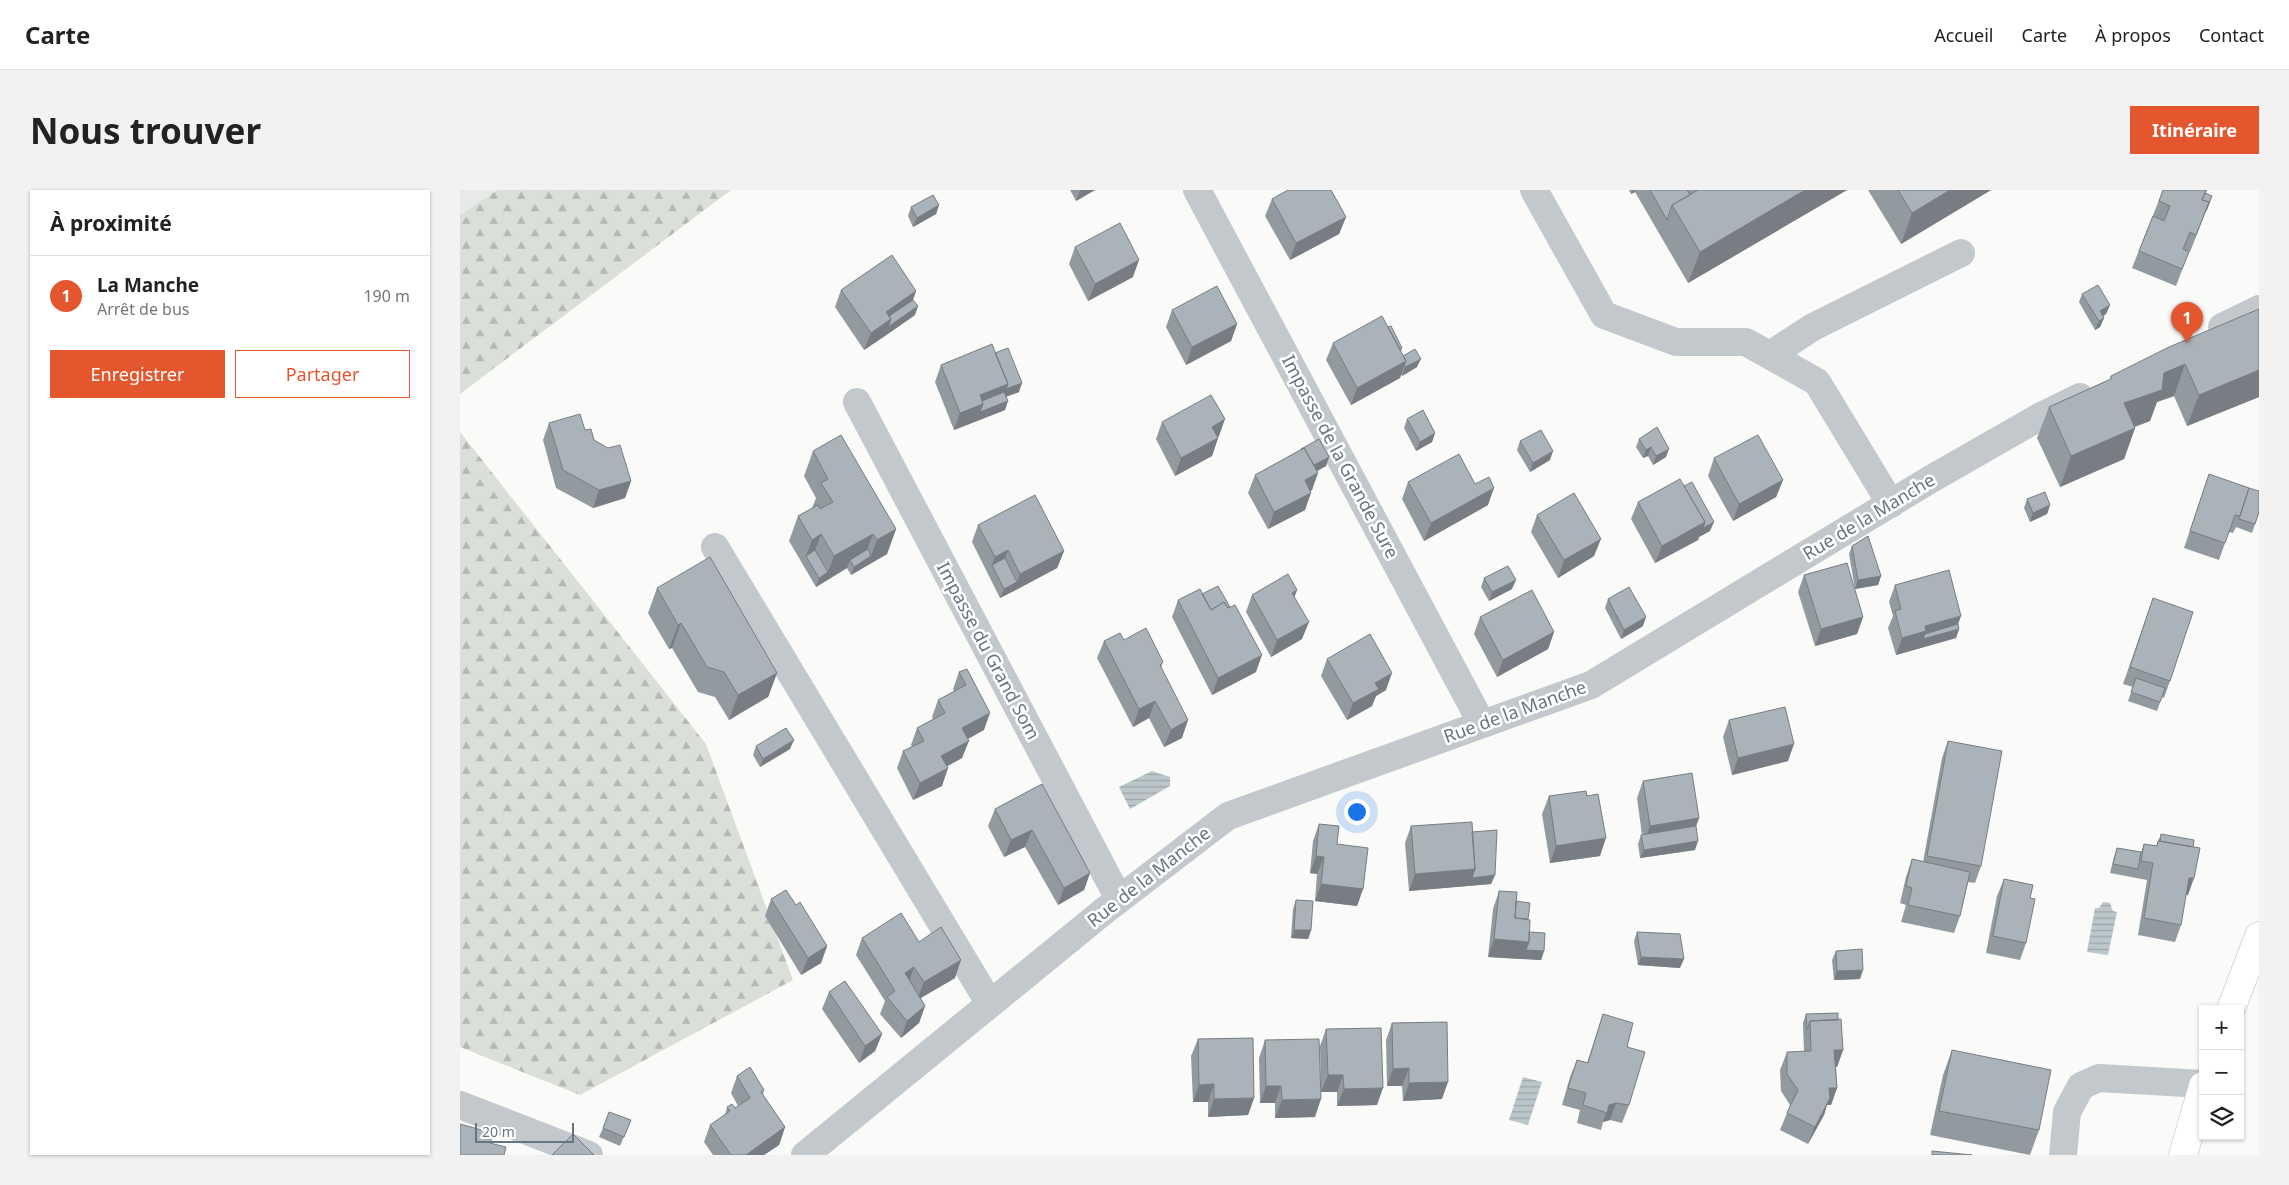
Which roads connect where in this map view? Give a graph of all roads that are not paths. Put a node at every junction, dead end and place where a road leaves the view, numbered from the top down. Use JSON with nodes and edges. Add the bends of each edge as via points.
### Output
{"nodes":[{"id":1,"x":1197,"y":190,"type":"edge"},
{"id":2,"x":1534,"y":190,"type":"edge"},
{"id":3,"x":1961,"y":253,"type":"dead end"},
{"id":4,"x":2259,"y":309,"type":"edge"},
{"id":5,"x":2196,"y":338,"type":"edge"},
{"id":6,"x":1770,"y":355,"type":"junction"},
{"id":7,"x":2101,"y":386,"type":"edge"},
{"id":8,"x":857,"y":402,"type":"dead end"},
{"id":9,"x":1891,"y":504,"type":"junction"},
{"id":10,"x":715,"y":547,"type":"dead end"},
{"id":11,"x":1482,"y":724,"type":"junction"},
{"id":12,"x":1119,"y":899,"type":"junction"},
{"id":13,"x":2259,"y":936,"type":"edge"},
{"id":14,"x":990,"y":1004,"type":"junction"},
{"id":15,"x":2233,"y":1005,"type":"edge"},
{"id":16,"x":2199,"y":1085,"type":"edge"},
{"id":17,"x":2200,"y":1095,"type":"edge"},
{"id":18,"x":460,"y":1105,"type":"edge"},
{"id":19,"x":589,"y":1155,"type":"edge"},
{"id":20,"x":805,"y":1155,"type":"edge"},
{"id":21,"x":2064,"y":1155,"type":"edge"},
{"id":22,"x":2183,"y":1155,"type":"edge"}],
"edges":[{"from":1,"to":11,"type":"street","name":"Impasse de la Grande Sure"},
{"from":2,"to":6,"type":"street","via":[[1604,315],[1676,342],[1746,342]]},
{"from":3,"to":6,"type":"street","via":[[1813,327]]},
{"from":4,"to":5,"type":"street"},
{"from":6,"to":9,"type":"street","via":[[1817,382]]},
{"from":7,"to":9,"type":"street","name":"Rue de la Manche","via":[[2041,416]]},
{"from":8,"to":12,"type":"street","name":"Impasse du Grand Som"},
{"from":9,"to":11,"type":"street","name":"Rue de la Manche","via":[[1591,685]]},
{"from":10,"to":14,"type":"street"},
{"from":11,"to":12,"type":"street","name":"Rue de la Manche","via":[[1228,816]]},
{"from":12,"to":14,"type":"street","name":"Rue de la Manche"},
{"from":13,"to":15,"type":"main road"},
{"from":14,"to":20,"type":"street","name":"Rue de la Manche"},
{"from":16,"to":21,"type":"street","via":[[2099,1078],[2081,1086],[2067,1112]]},
{"from":17,"to":22,"type":"main road"},
{"from":18,"to":19,"type":"street"}]}
